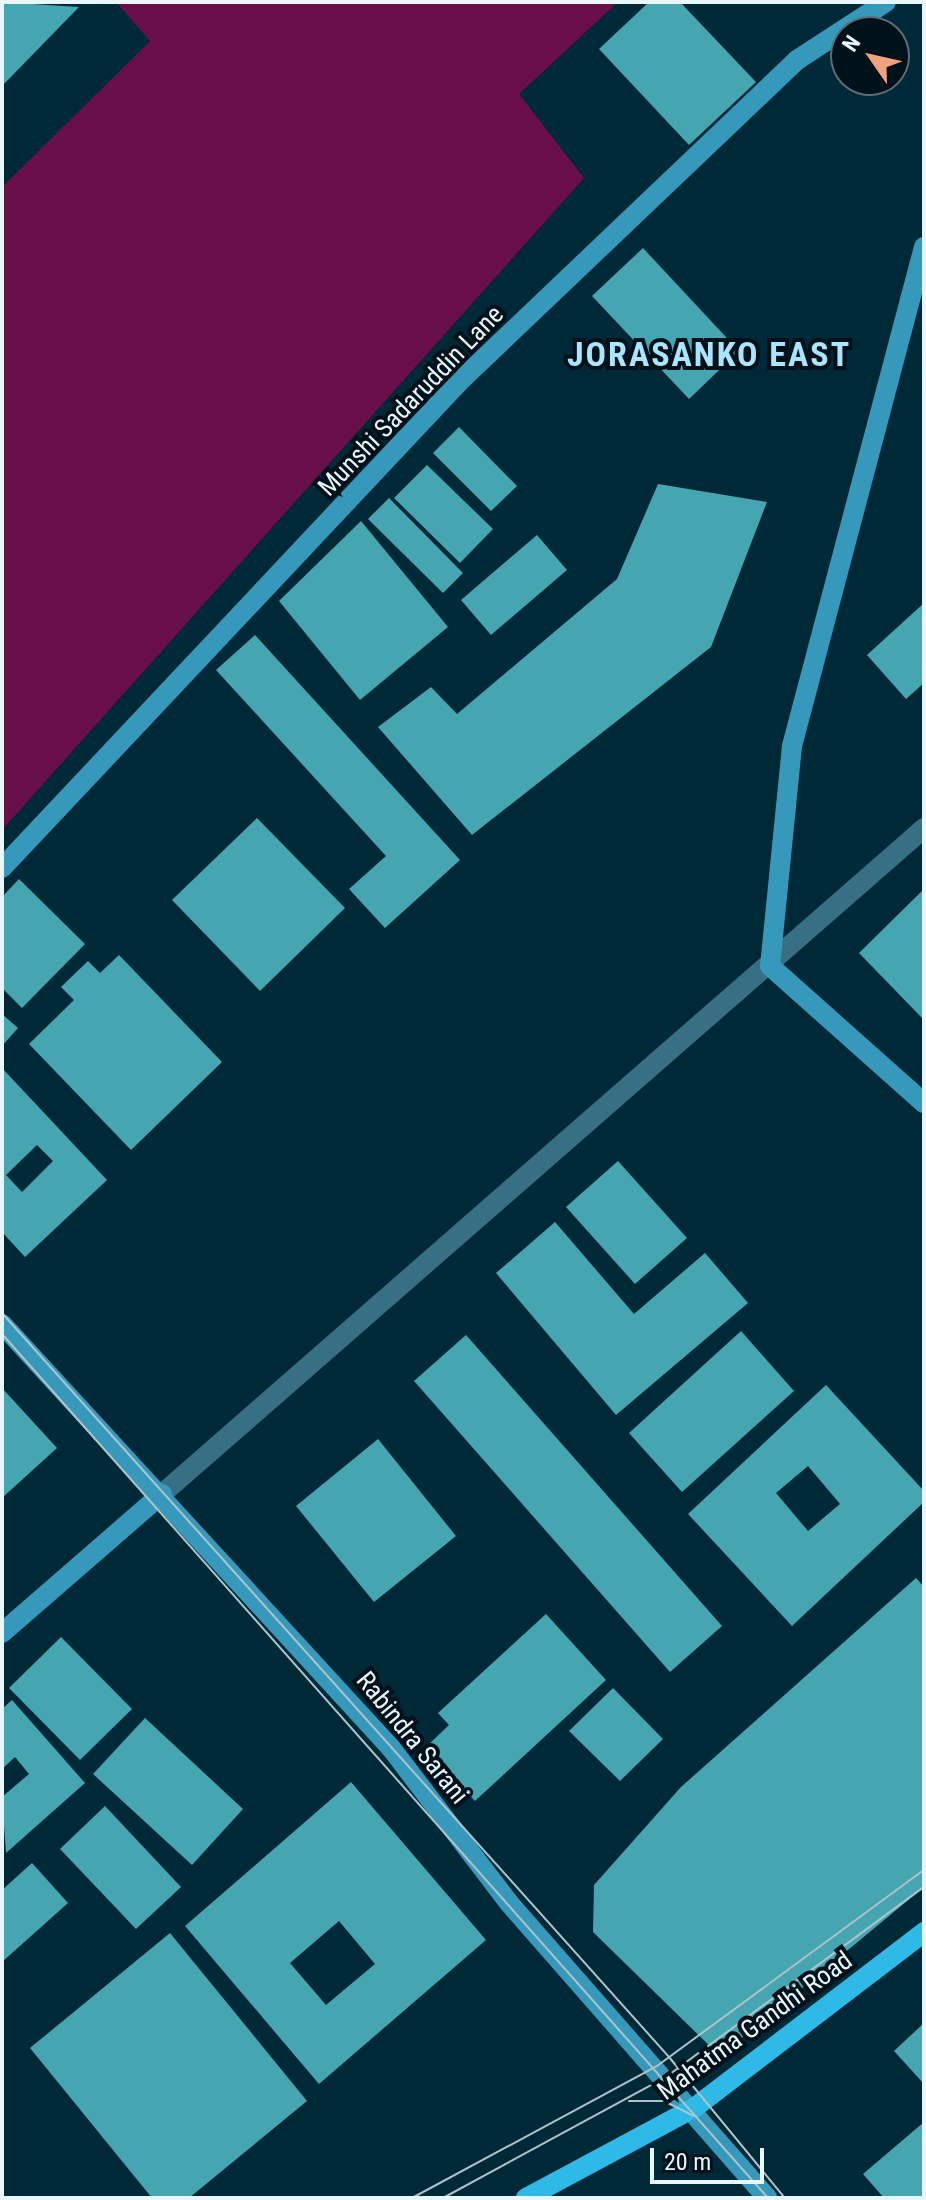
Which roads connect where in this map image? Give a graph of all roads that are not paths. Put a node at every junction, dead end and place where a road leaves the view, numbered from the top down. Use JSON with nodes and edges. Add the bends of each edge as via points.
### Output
{"nodes":[{"id":1,"x":886,"y":2,"type":"edge"},
{"id":2,"x":924,"y":247,"type":"edge"},
{"id":3,"x":924,"y":828,"type":"edge"},
{"id":4,"x":2,"y":868,"type":"edge"},
{"id":5,"x":770,"y":966,"type":"junction"},
{"id":6,"x":924,"y":1103,"type":"edge"},
{"id":7,"x":2,"y":1324,"type":"edge"},
{"id":8,"x":162,"y":1494,"type":"junction"},
{"id":9,"x":2,"y":1633,"type":"edge"},
{"id":10,"x":924,"y":1932,"type":"edge"},
{"id":11,"x":692,"y":2109,"type":"junction"},
{"id":12,"x":526,"y":2198,"type":"edge"},
{"id":13,"x":767,"y":2198,"type":"edge"}],
"edges":[{"from":1,"to":4,"type":"street","name":"Munshi Sadaruddin Lane","via":[[797,60],[461,380]]},
{"from":2,"to":5,"type":"street","via":[[792,746]]},
{"from":3,"to":5,"type":"street"},
{"from":5,"to":6,"type":"street"},
{"from":5,"to":8,"type":"street"},
{"from":7,"to":8,"type":"street","name":"Rabindra Sarani"},
{"from":8,"to":9,"type":"street"},
{"from":8,"to":11,"type":"street","name":"Rabindra Sarani","via":[[391,1748],[509,1903]]},
{"from":10,"to":11,"type":"main road","name":"Mahatma Gandhi Road"},
{"from":11,"to":12,"type":"main road","name":"Mahatma Gandhi Road"},
{"from":11,"to":13,"type":"street","name":"Rabindra Sarani"}]}
